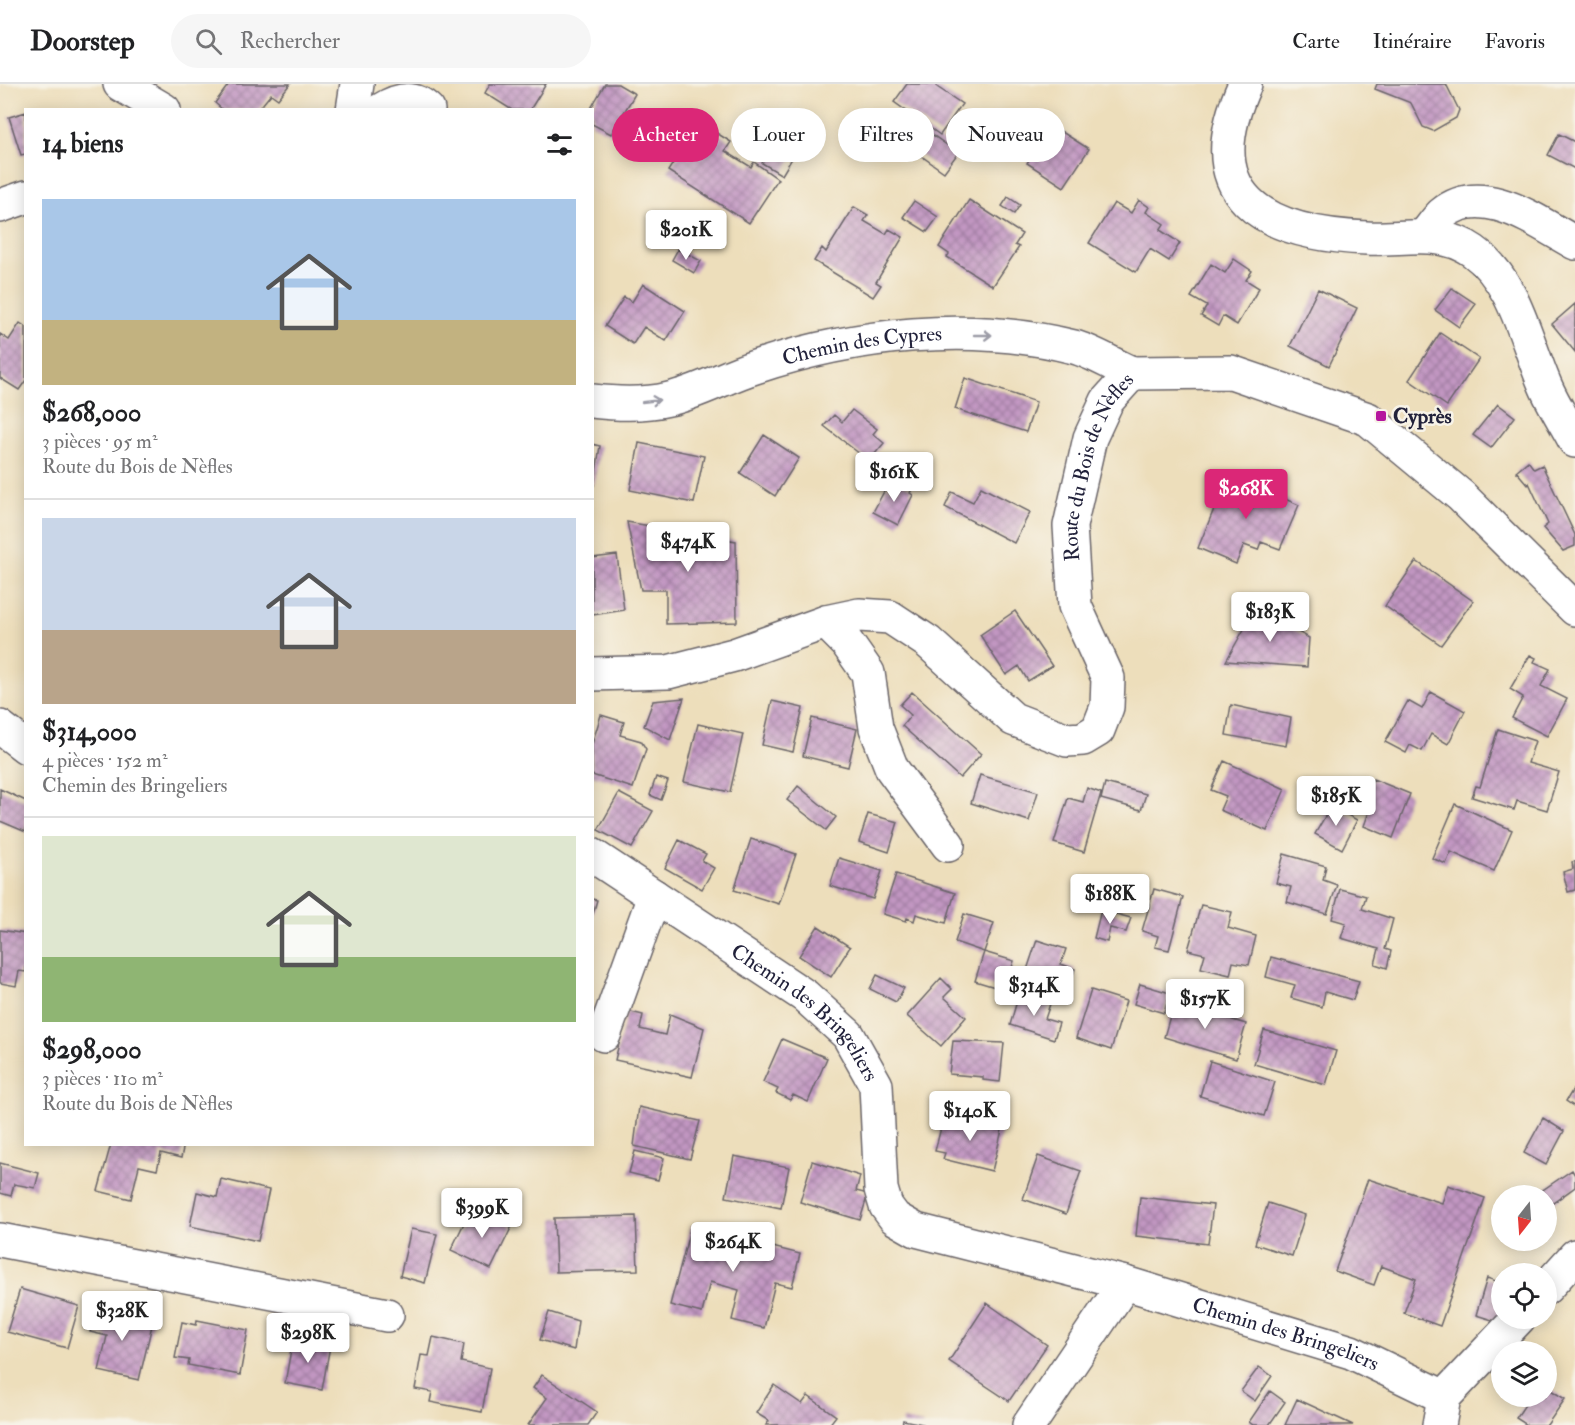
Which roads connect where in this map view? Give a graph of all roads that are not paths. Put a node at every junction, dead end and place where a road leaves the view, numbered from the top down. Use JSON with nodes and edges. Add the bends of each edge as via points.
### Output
{"nodes":[{"id":1,"x":120,"y":84,"type":"edge"},
{"id":2,"x":357,"y":84,"type":"edge"},
{"id":3,"x":1245,"y":84,"type":"edge"},
{"id":4,"x":161,"y":108,"type":"edge"},
{"id":5,"x":352,"y":108,"type":"edge"},
{"id":6,"x":384,"y":108,"type":"edge"},
{"id":7,"x":426,"y":108,"type":"edge"},
{"id":8,"x":24,"y":198,"type":"edge"},
{"id":9,"x":0,"y":206,"type":"edge"},
{"id":10,"x":1424,"y":236,"type":"junction"},
{"id":11,"x":1575,"y":243,"type":"edge"},
{"id":12,"x":1132,"y":373,"type":"junction"},
{"id":13,"x":594,"y":401,"type":"edge"},
{"id":14,"x":1575,"y":441,"type":"edge"},
{"id":15,"x":1575,"y":609,"type":"edge"},
{"id":16,"x":826,"y":622,"type":"junction"},
{"id":17,"x":594,"y":674,"type":"edge"},
{"id":18,"x":0,"y":727,"type":"edge"},
{"id":19,"x":24,"y":745,"type":"edge"},
{"id":20,"x":948,"y":845,"type":"dead end"},
{"id":21,"x":594,"y":856,"type":"edge"},
{"id":22,"x":654,"y":896,"type":"junction"},
{"id":23,"x":604,"y":1035,"type":"dead end"},
{"id":24,"x":0,"y":1240,"type":"edge"},
{"id":25,"x":1575,"y":1256,"type":"edge"},
{"id":26,"x":1557,"y":1276,"type":"edge"},
{"id":27,"x":1125,"y":1283,"type":"junction"},
{"id":28,"x":387,"y":1315,"type":"dead end"},
{"id":29,"x":1510,"y":1329,"type":"edge"},
{"id":30,"x":1442,"y":1411,"type":"edge"},
{"id":31,"x":1029,"y":1425,"type":"edge"}],
"edges":[{"from":1,"to":4,"type":"street"},
{"from":2,"to":5,"type":"street"},
{"from":3,"to":10,"type":"street","via":[[1227,140],[1231,178],[1246,202],[1273,220],[1313,231],[1367,238]]},
{"from":6,"to":7,"type":"street","via":[[400,99],[420,102]]},
{"from":8,"to":9,"type":"street"},
{"from":10,"to":11,"type":"street","via":[[1443,213],[1470,202],[1505,205]]},
{"from":10,"to":14,"type":"street","via":[[1453,240],[1474,251],[1503,281],[1545,387]]},
{"from":13,"to":12,"type":"street","name":"Chemin des Cypres","one_way":true,"via":[[622,405],[669,399],[755,367],[853,341],[923,335],[995,335],[1075,348]]},
{"from":12,"to":15,"type":"street","name":"Route du Bois de Nèfles","via":[[1231,372],[1368,419],[1461,496]]},
{"from":12,"to":16,"type":"street","name":"Route du Bois de Nèfles","via":[[1107,401],[1090,438],[1070,526],[1075,606],[1108,678],[1107,707],[1098,730],[1083,739],[1067,740],[1013,719],[928,642],[890,617],[859,615]]},
{"from":16,"to":17,"type":"street","name":"Route du Bois de Nèfles","via":[[743,652],[668,672]]},
{"from":16,"to":20,"type":"street","via":[[848,643],[868,673],[876,728],[892,769]]},
{"from":18,"to":19,"type":"street"},
{"from":21,"to":22,"type":"street","name":"Chemin des Bringeliers"},
{"from":22,"to":23,"type":"street"},
{"from":22,"to":27,"type":"street","name":"Chemin des Bringeliers","via":[[805,996],[848,1035],[876,1085],[881,1189],[895,1218],[916,1230]]},
{"from":24,"to":28,"type":"street"},
{"from":25,"to":26,"type":"street"},
{"from":27,"to":30,"type":"street","name":"Chemin des Bringeliers","via":[[1351,1352]]},
{"from":27,"to":31,"type":"street"},
{"from":29,"to":30,"type":"street"}]}
